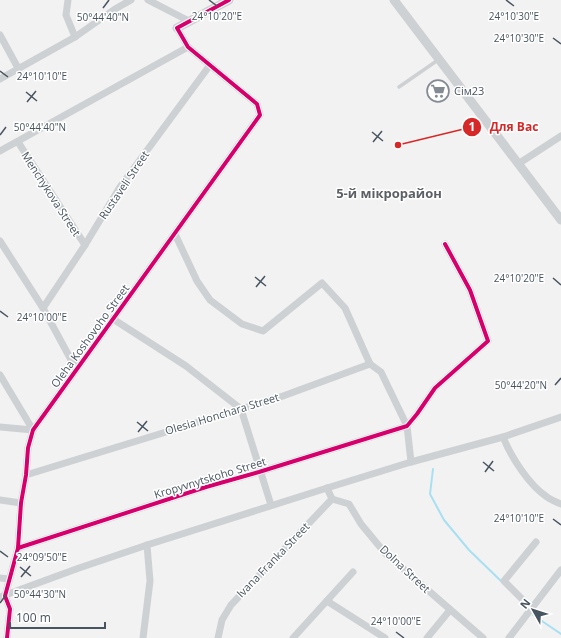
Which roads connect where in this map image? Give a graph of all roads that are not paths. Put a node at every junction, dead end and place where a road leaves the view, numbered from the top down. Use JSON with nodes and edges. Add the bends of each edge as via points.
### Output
{"nodes":[{"id":1,"x":68,"y":0,"type":"edge"},
{"id":2,"x":131,"y":0,"type":"edge"},
{"id":3,"x":148,"y":0,"type":"edge"},
{"id":4,"x":229,"y":0,"type":"edge"},
{"id":5,"x":394,"y":0,"type":"edge"},
{"id":6,"x":189,"y":22,"type":"junction"},
{"id":7,"x":178,"y":28,"type":"joint"},
{"id":8,"x":0,"y":35,"type":"edge"},
{"id":9,"x":75,"y":37,"type":"junction"},
{"id":10,"x":188,"y":47,"type":"junction"},
{"id":11,"x":439,"y":59,"type":"junction"},
{"id":12,"x":210,"y":65,"type":"junction"},
{"id":13,"x":18,"y":68,"type":"junction"},
{"id":14,"x":0,"y":78,"type":"edge"},
{"id":15,"x":399,"y":87,"type":"dead end"},
{"id":16,"x":561,"y":136,"type":"edge"},
{"id":17,"x":18,"y":142,"type":"junction"},
{"id":18,"x":0,"y":151,"type":"edge"},
{"id":19,"x":518,"y":164,"type":"junction"},
{"id":20,"x":561,"y":220,"type":"edge"},
{"id":21,"x":176,"y":234,"type":"junction"},
{"id":22,"x":0,"y":241,"type":"edge"},
{"id":23,"x":445,"y":244,"type":"dead end"},
{"id":24,"x":85,"y":245,"type":"junction"},
{"id":25,"x":43,"y":308,"type":"junction"},
{"id":26,"x":113,"y":319,"type":"junction"},
{"id":27,"x":370,"y":364,"type":"junction"},
{"id":28,"x":76,"y":369,"type":"junction"},
{"id":29,"x":0,"y":375,"type":"edge"},
{"id":30,"x":241,"y":409,"type":"junction"},
{"id":31,"x":561,"y":417,"type":"edge"},
{"id":32,"x":407,"y":426,"type":"junction"},
{"id":33,"x":0,"y":427,"type":"edge"},
{"id":34,"x":33,"y":430,"type":"junction"},
{"id":35,"x":503,"y":437,"type":"junction"},
{"id":36,"x":411,"y":462,"type":"junction"},
{"id":37,"x":259,"y":472,"type":"junction"},
{"id":38,"x":26,"y":475,"type":"junction"},
{"id":39,"x":327,"y":488,"type":"junction"},
{"id":40,"x":332,"y":498,"type":"junction"},
{"id":41,"x":0,"y":500,"type":"edge"},
{"id":42,"x":21,"y":503,"type":"junction"},
{"id":43,"x":561,"y":504,"type":"edge"},
{"id":44,"x":271,"y":506,"type":"junction"},
{"id":45,"x":536,"y":542,"type":"dead end"},
{"id":46,"x":147,"y":545,"type":"junction"},
{"id":47,"x":18,"y":548,"type":"junction"},
{"id":48,"x":561,"y":570,"type":"edge"},
{"id":49,"x":353,"y":572,"type":"dead end"},
{"id":50,"x":0,"y":578,"type":"edge"},
{"id":51,"x":9,"y":579,"type":"junction"},
{"id":52,"x":3,"y":597,"type":"edge"},
{"id":53,"x":327,"y":601,"type":"junction"},
{"id":54,"x":532,"y":608,"type":"junction"},
{"id":55,"x":450,"y":610,"type":"junction"},
{"id":56,"x":7,"y":638,"type":"edge"},
{"id":57,"x":143,"y":638,"type":"edge"},
{"id":58,"x":218,"y":638,"type":"edge"},
{"id":59,"x":293,"y":638,"type":"edge"},
{"id":60,"x":385,"y":638,"type":"edge"},
{"id":61,"x":427,"y":638,"type":"edge"},
{"id":62,"x":483,"y":638,"type":"edge"},
{"id":63,"x":509,"y":638,"type":"edge"}],
"edges":[{"from":1,"to":9,"type":"street","via":[[66,15]]},
{"from":2,"to":9,"type":"street"},
{"from":3,"to":6,"type":"street"},
{"from":4,"to":6,"type":"street"},
{"from":5,"to":11,"type":"street"},
{"from":6,"to":7,"type":"street"},
{"from":7,"to":10,"type":"street"},
{"from":8,"to":13,"type":"street"},
{"from":9,"to":13,"type":"street"},
{"from":10,"to":12,"type":"street"},
{"from":10,"to":17,"type":"street"},
{"from":11,"to":15,"type":"lane"},
{"from":11,"to":19,"type":"street"},
{"from":12,"to":21,"type":"street","name":"Oleha Koshovoho Street","via":[[257,104],[260,115]]},
{"from":12,"to":24,"type":"street","name":"Rustaveli Street","via":[[120,187]]},
{"from":13,"to":14,"type":"street"},
{"from":16,"to":19,"type":"street"},
{"from":17,"to":18,"type":"street"},
{"from":17,"to":24,"type":"street","name":"Menchykova Street"},
{"from":19,"to":20,"type":"street"},
{"from":21,"to":26,"type":"street","name":"Oleha Koshovoho Street"},
{"from":21,"to":27,"type":"street","via":[[197,281],[210,300],[242,324],[263,332],[322,283],[345,308]]},
{"from":22,"to":25,"type":"street"},
{"from":23,"to":32,"type":"street","via":[[470,290],[488,341],[435,388]]},
{"from":24,"to":25,"type":"street","name":"Rustaveli Street"},
{"from":25,"to":28,"type":"street"},
{"from":26,"to":28,"type":"street","name":"Oleha Koshovoho Street"},
{"from":26,"to":30,"type":"street","via":[[186,366]]},
{"from":27,"to":30,"type":"street","name":"Olesia Honchara Street"},
{"from":27,"to":32,"type":"street","via":[[381,372]]},
{"from":28,"to":34,"type":"street","name":"Oleha Koshovoho Street"},
{"from":29,"to":34,"type":"street"},
{"from":30,"to":37,"type":"street"},
{"from":30,"to":38,"type":"street","name":"Olesia Honchara Street"},
{"from":31,"to":35,"type":"street"},
{"from":32,"to":36,"type":"street"},
{"from":32,"to":37,"type":"street","name":"Kropyvnytskoho Street"},
{"from":33,"to":34,"type":"street"},
{"from":34,"to":38,"type":"street","name":"Oleha Koshovoho Street","via":[[28,448]]},
{"from":35,"to":36,"type":"street"},
{"from":35,"to":43,"type":"street","via":[[508,451],[525,476],[547,497]]},
{"from":36,"to":39,"type":"street"},
{"from":37,"to":44,"type":"street"},
{"from":37,"to":47,"type":"street","name":"Kropyvnytskoho Street"},
{"from":38,"to":42,"type":"street","name":"Oleha Koshovoho Street"},
{"from":39,"to":40,"type":"street"},
{"from":39,"to":44,"type":"street"},
{"from":40,"to":55,"type":"street","name":"Dolna Street","via":[[349,504],[361,524],[385,553]]},
{"from":40,"to":58,"type":"street","name":"Ivana Franka Street","via":[[231,605],[222,620]]},
{"from":41,"to":42,"type":"street"},
{"from":42,"to":47,"type":"street","name":"Oleha Koshovoho Street"},
{"from":44,"to":46,"type":"street"},
{"from":45,"to":54,"type":"street","via":[[504,581]]},
{"from":46,"to":52,"type":"street"},
{"from":46,"to":57,"type":"street","via":[[150,580]]},
{"from":47,"to":51,"type":"street","name":"Oleha Koshovoho Street"},
{"from":48,"to":54,"type":"street"},
{"from":49,"to":53,"type":"street"},
{"from":50,"to":51,"type":"street"},
{"from":51,"to":52,"type":"street","name":"Oleha Koshovoho Street"},
{"from":52,"to":56,"type":"street","via":[[10,609]]},
{"from":53,"to":59,"type":"street"},
{"from":53,"to":60,"type":"street"},
{"from":54,"to":63,"type":"street"},
{"from":55,"to":61,"type":"street"},
{"from":55,"to":62,"type":"street","name":"Dolna Street"}]}
